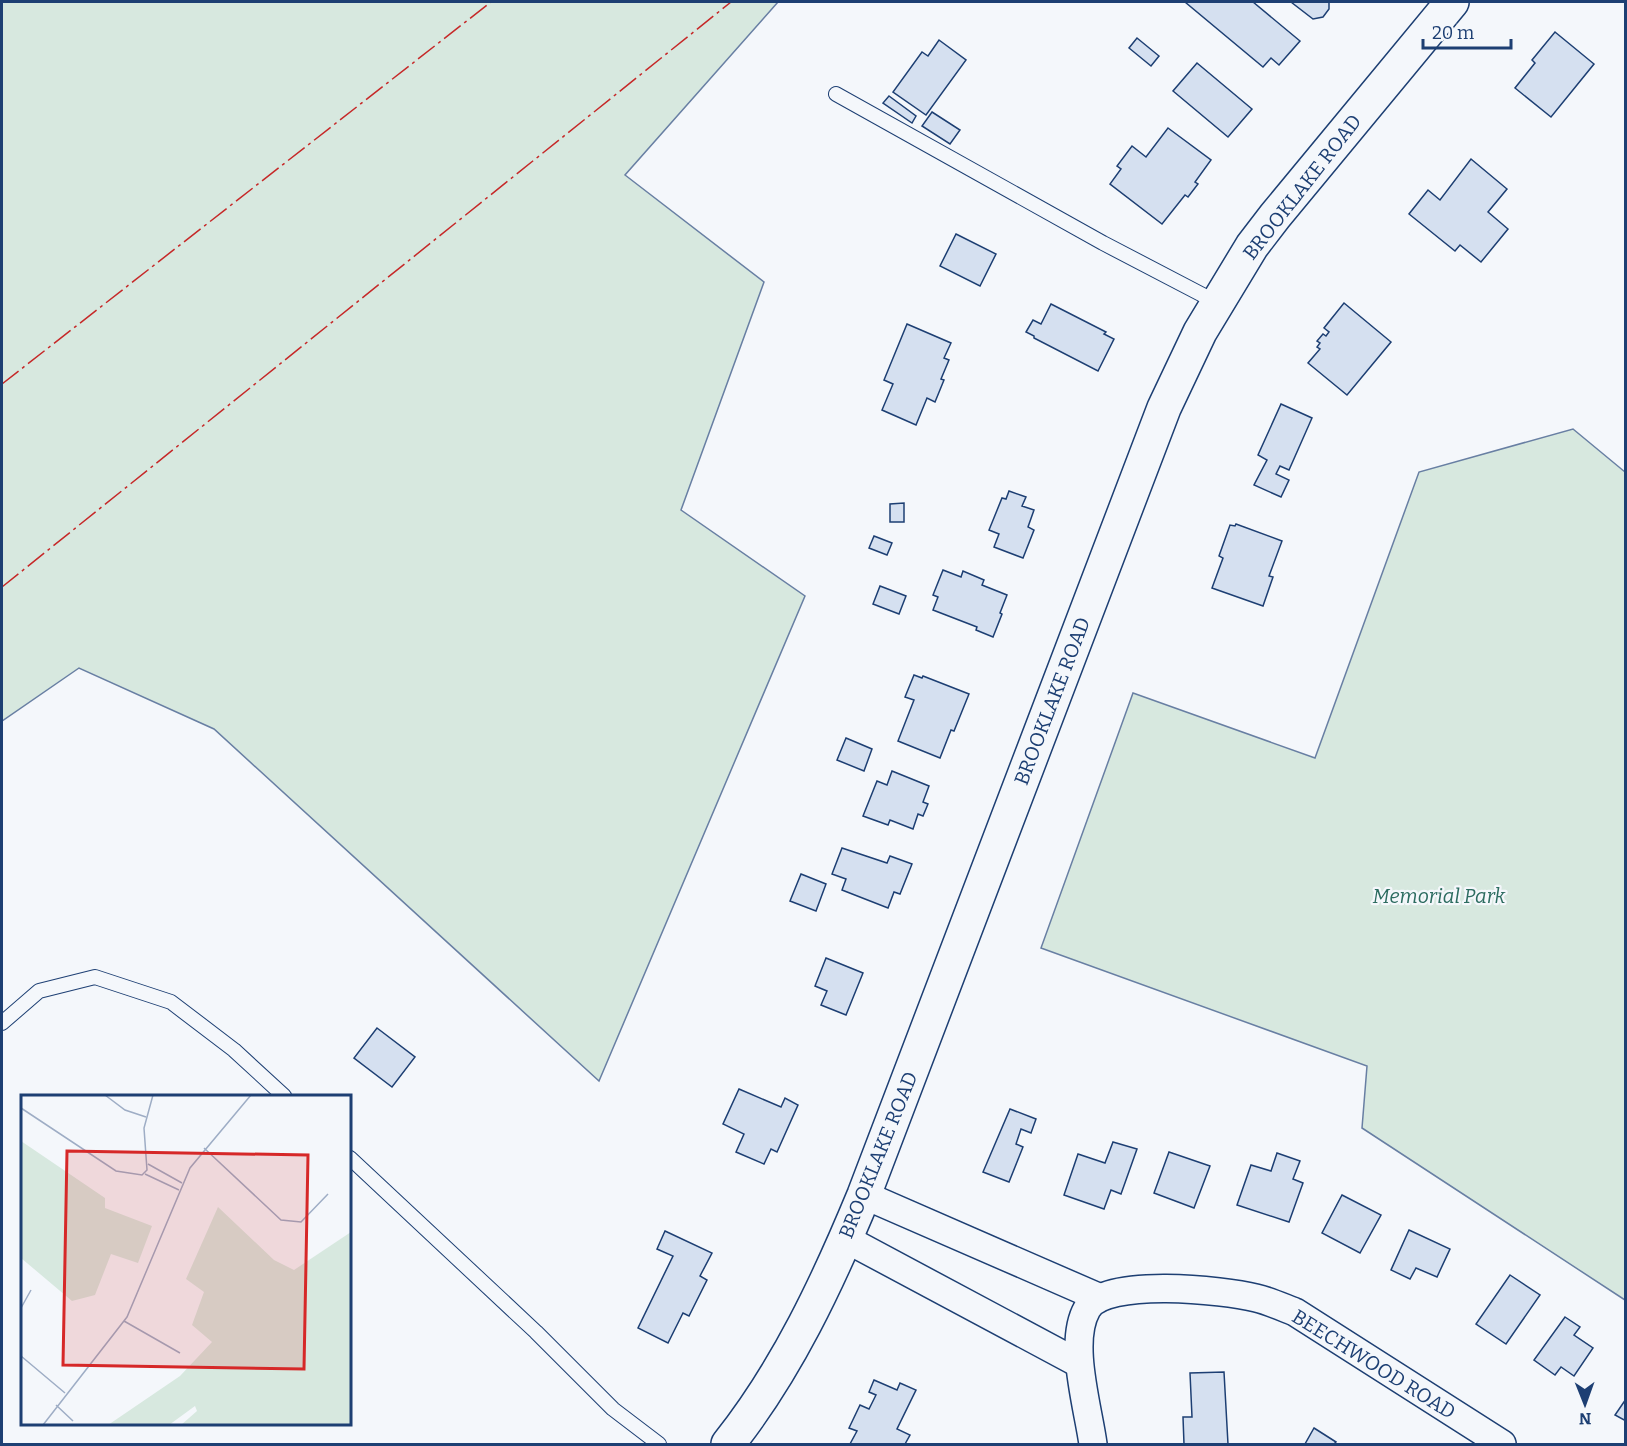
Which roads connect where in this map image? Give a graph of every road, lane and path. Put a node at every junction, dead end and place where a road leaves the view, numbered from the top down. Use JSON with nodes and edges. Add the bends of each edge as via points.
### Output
{"nodes":[{"id":1,"x":1452,"y":2,"type":"edge"},
{"id":2,"x":836,"y":94,"type":"dead end"},
{"id":3,"x":1218,"y":303,"type":"junction"},
{"id":4,"x":2,"y":1023,"type":"edge"},
{"id":5,"x":283,"y":1095,"type":"edge"},
{"id":6,"x":351,"y":1159,"type":"edge"},
{"id":7,"x":864,"y":1195,"type":"junction"},
{"id":8,"x":846,"y":1239,"type":"junction"},
{"id":9,"x":1098,"y":1297,"type":"junction"},
{"id":10,"x":1078,"y":1363,"type":"junction"},
{"id":11,"x":659,"y":1444,"type":"edge"},
{"id":12,"x":728,"y":1444,"type":"edge"},
{"id":13,"x":1093,"y":1444,"type":"edge"},
{"id":14,"x":1502,"y":1444,"type":"edge"}],
"edges":[{"from":1,"to":3,"type":"street","name":"BROOKLAKE ROAD","via":[[1275,216]]},
{"from":2,"to":3,"type":"lane"},
{"from":3,"to":7,"type":"street","name":"BROOKLAKE ROAD","via":[[1164,408]]},
{"from":4,"to":5,"type":"lane","via":[[39,991],[95,977],[171,1002],[234,1050]]},
{"from":6,"to":11,"type":"lane","via":[[613,1409]]},
{"from":7,"to":8,"type":"street","name":"BROOKLAKE ROAD"},
{"from":7,"to":9,"type":"street"},
{"from":8,"to":10,"type":"street"},
{"from":8,"to":12,"type":"street","name":"BROOKLAKE ROAD","via":[[796,1341],[754,1411]]},
{"from":9,"to":10,"type":"street","via":[[1082,1323]]},
{"from":9,"to":14,"type":"street","name":"BEECHWOOD ROAD","via":[[1148,1289],[1212,1291],[1257,1298],[1295,1312]]},
{"from":10,"to":13,"type":"street"}]}
